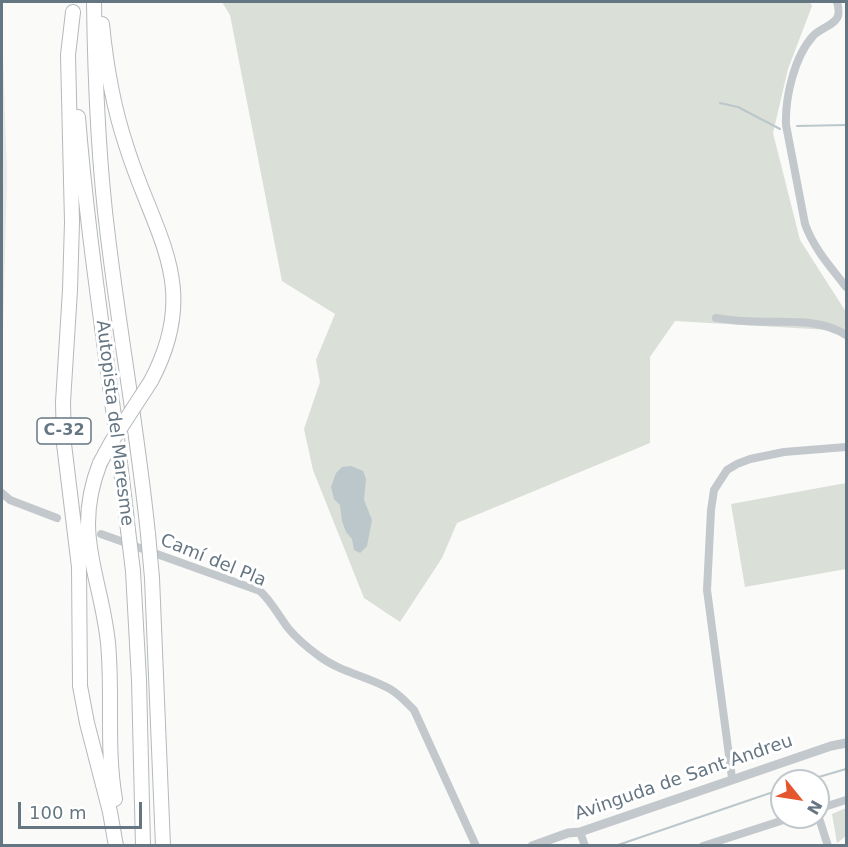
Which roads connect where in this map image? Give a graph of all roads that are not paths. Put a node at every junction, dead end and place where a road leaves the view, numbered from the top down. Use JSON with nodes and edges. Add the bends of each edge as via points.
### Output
{"nodes":[{"id":1,"x":94,"y":2,"type":"edge"},
{"id":2,"x":102,"y":2,"type":"edge"},
{"id":3,"x":837,"y":2,"type":"edge"},
{"id":4,"x":73,"y":7,"type":"edge"},
{"id":5,"x":846,"y":287,"type":"edge"},
{"id":6,"x":716,"y":318,"type":"dead end"},
{"id":7,"x":846,"y":335,"type":"edge"},
{"id":8,"x":846,"y":447,"type":"edge"},
{"id":9,"x":2,"y":493,"type":"edge"},
{"id":10,"x":57,"y":518,"type":"dead end"},
{"id":11,"x":101,"y":534,"type":"dead end"},
{"id":12,"x":846,"y":743,"type":"edge"},
{"id":13,"x":732,"y":778,"type":"junction"},
{"id":14,"x":846,"y":800,"type":"edge"},
{"id":15,"x":830,"y":805,"type":"edge"},
{"id":16,"x":770,"y":824,"type":"edge"},
{"id":17,"x":823,"y":829,"type":"edge"},
{"id":18,"x":580,"y":832,"type":"junction"},
{"id":19,"x":116,"y":846,"type":"edge"},
{"id":20,"x":122,"y":846,"type":"edge"},
{"id":21,"x":143,"y":846,"type":"edge"},
{"id":22,"x":163,"y":846,"type":"edge"},
{"id":23,"x":476,"y":846,"type":"edge"},
{"id":24,"x":532,"y":846,"type":"edge"},
{"id":25,"x":585,"y":846,"type":"edge"},
{"id":26,"x":703,"y":846,"type":"edge"},
{"id":27,"x":828,"y":846,"type":"edge"}],
"edges":[{"from":1,"to":22,"type":"highway","name":"Autopista del Maresme","bridge":true,"via":[[94,62],[108,238],[141,463],[152,578]]},
{"from":2,"to":20,"type":"highway","number":"C-32","bridge":true,"via":[[111,94],[126,147],[164,245],[175,308],[162,362],[100,463],[88,506],[89,548],[108,644],[110,759]]},
{"from":3,"to":5,"type":"street","via":[[835,21],[812,37],[803,52],[789,90],[786,118],[805,224],[822,257]]},
{"from":4,"to":19,"type":"highway","number":"C-32","via":[[68,54],[72,222],[64,444],[79,567],[80,686]]},
{"from":4,"to":21,"type":"highway","name":"Autopista del Maresme","number":"C-32","bridge":true,"via":[[83,187],[133,571]]},
{"from":6,"to":7,"type":"street","via":[[799,322],[834,327]]},
{"from":8,"to":13,"type":"street","via":[[750,459],[728,470],[714,490],[707,590]]},
{"from":9,"to":10,"type":"street","via":[[10,500]]},
{"from":11,"to":23,"type":"street","name":"Camí del Pla","via":[[260,591],[303,644],[320,657],[403,698],[414,710]]},
{"from":12,"to":13,"type":"street","name":"Avinguda de Sant Andreu"},
{"from":13,"to":18,"type":"street","name":"Avinguda de Sant Andreu"},
{"from":14,"to":15,"type":"street"},
{"from":16,"to":26,"type":"street"},
{"from":17,"to":27,"type":"street"},
{"from":18,"to":24,"type":"street","name":"Avinguda de Sant Andreu"},
{"from":18,"to":25,"type":"street"}]}
